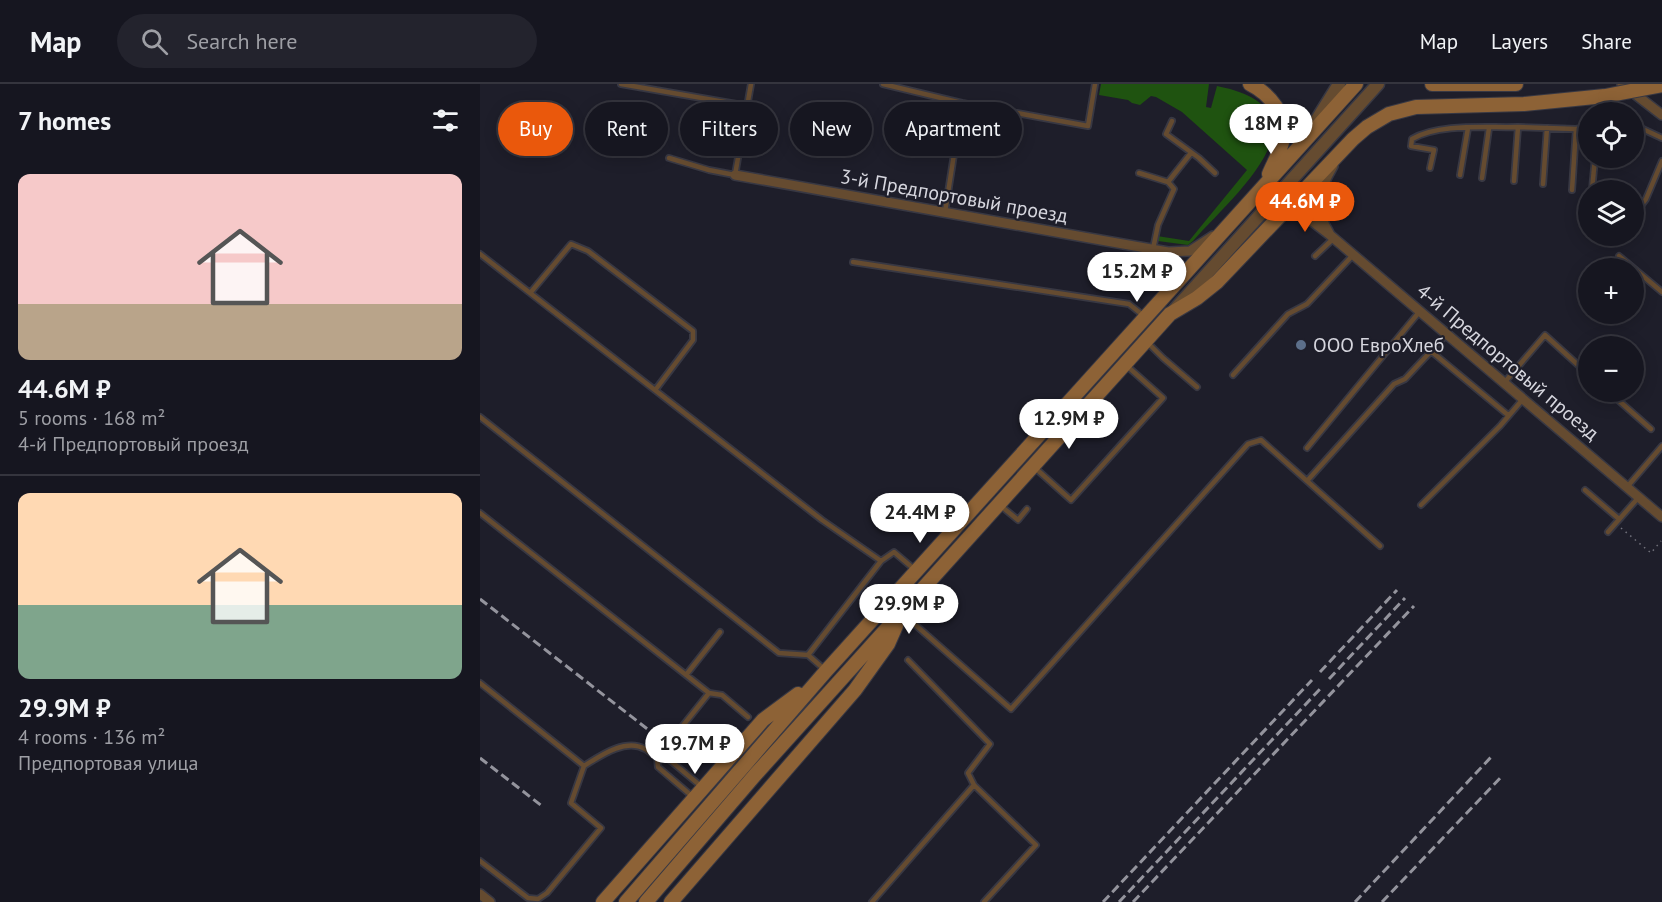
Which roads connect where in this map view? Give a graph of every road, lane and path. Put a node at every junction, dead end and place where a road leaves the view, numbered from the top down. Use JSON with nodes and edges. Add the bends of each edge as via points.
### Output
{"nodes":[{"id":1,"x":621,"y":84,"type":"edge"},
{"id":2,"x":751,"y":84,"type":"edge"},
{"id":3,"x":883,"y":84,"type":"edge"},
{"id":4,"x":1095,"y":84,"type":"edge"},
{"id":5,"x":1250,"y":84,"type":"edge"},
{"id":6,"x":1378,"y":84,"type":"edge"},
{"id":7,"x":1432,"y":84,"type":"edge"},
{"id":8,"x":1516,"y":84,"type":"edge"},
{"id":9,"x":1622,"y":84,"type":"edge"},
{"id":10,"x":1662,"y":85,"type":"edge"},
{"id":11,"x":1349,"y":86,"type":"edge"},
{"id":12,"x":730,"y":102,"type":"edge"},
{"id":13,"x":748,"y":102,"type":"edge"},
{"id":14,"x":958,"y":102,"type":"edge"},
{"id":15,"x":1022,"y":114,"type":"edge"},
{"id":16,"x":1662,"y":114,"type":"edge"},
{"id":17,"x":1172,"y":121,"type":"dead end"},
{"id":18,"x":1518,"y":127,"type":"junction"},
{"id":19,"x":1489,"y":128,"type":"junction"},
{"id":20,"x":1547,"y":128,"type":"junction"},
{"id":21,"x":1468,"y":129,"type":"junction"},
{"id":22,"x":1576,"y":129,"type":"joint"},
{"id":23,"x":1644,"y":130,"type":"edge"},
{"id":24,"x":1662,"y":138,"type":"edge"},
{"id":25,"x":1343,"y":148,"type":"junction"},
{"id":26,"x":1191,"y":153,"type":"junction"},
{"id":27,"x":739,"y":156,"type":"edge"},
{"id":28,"x":954,"y":156,"type":"edge"},
{"id":29,"x":669,"y":158,"type":"dead end"},
{"id":30,"x":1662,"y":161,"type":"edge"},
{"id":31,"x":1430,"y":168,"type":"dead end"},
{"id":32,"x":1139,"y":173,"type":"dead end"},
{"id":33,"x":1215,"y":173,"type":"dead end"},
{"id":34,"x":735,"y":175,"type":"junction"},
{"id":35,"x":1460,"y":176,"type":"dead end"},
{"id":36,"x":1482,"y":178,"type":"dead end"},
{"id":37,"x":1514,"y":181,"type":"dead end"},
{"id":38,"x":1168,"y":182,"type":"junction"},
{"id":39,"x":1543,"y":184,"type":"dead end"},
{"id":40,"x":1261,"y":190,"type":"junction"},
{"id":41,"x":1572,"y":190,"type":"dead end"},
{"id":42,"x":1644,"y":202,"type":"edge"},
{"id":43,"x":945,"y":213,"type":"junction"},
{"id":44,"x":1283,"y":213,"type":"junction"},
{"id":45,"x":1230,"y":224,"type":"junction"},
{"id":46,"x":1332,"y":237,"type":"junction"},
{"id":47,"x":1152,"y":249,"type":"junction"},
{"id":48,"x":1168,"y":252,"type":"junction"},
{"id":49,"x":480,"y":254,"type":"edge"},
{"id":50,"x":1353,"y":255,"type":"junction"},
{"id":51,"x":1315,"y":256,"type":"dead end"},
{"id":52,"x":1619,"y":256,"type":"dead end"},
{"id":53,"x":853,"y":262,"type":"dead end"},
{"id":54,"x":1179,"y":280,"type":"junction"},
{"id":55,"x":1662,"y":291,"type":"edge"},
{"id":56,"x":531,"y":292,"type":"junction"},
{"id":57,"x":1420,"y":311,"type":"junction"},
{"id":58,"x":1170,"y":314,"type":"junction"},
{"id":59,"x":1146,"y":317,"type":"junction"},
{"id":60,"x":1447,"y":334,"type":"junction"},
{"id":61,"x":1146,"y":341,"type":"junction"},
{"id":62,"x":1432,"y":352,"type":"junction"},
{"id":63,"x":1125,"y":364,"type":"junction"},
{"id":64,"x":1578,"y":365,"type":"edge"},
{"id":65,"x":1233,"y":375,"type":"dead end"},
{"id":66,"x":1504,"y":383,"type":"junction"},
{"id":67,"x":1197,"y":387,"type":"dead end"},
{"id":68,"x":656,"y":389,"type":"junction"},
{"id":69,"x":1522,"y":399,"type":"junction"},
{"id":70,"x":1620,"y":402,"type":"edge"},
{"id":71,"x":1508,"y":415,"type":"junction"},
{"id":72,"x":480,"y":417,"type":"edge"},
{"id":73,"x":1651,"y":429,"type":"dead end"},
{"id":74,"x":1662,"y":446,"type":"edge"},
{"id":75,"x":1307,"y":448,"type":"dead end"},
{"id":76,"x":1033,"y":466,"type":"junction"},
{"id":77,"x":1307,"y":481,"type":"junction"},
{"id":78,"x":1627,"y":487,"type":"junction"},
{"id":79,"x":1585,"y":490,"type":"dead end"},
{"id":80,"x":1638,"y":496,"type":"junction"},
{"id":81,"x":999,"y":504,"type":"junction"},
{"id":82,"x":1421,"y":504,"type":"dead end"},
{"id":83,"x":1027,"y":509,"type":"dead end"},
{"id":84,"x":480,"y":513,"type":"edge"},
{"id":85,"x":1662,"y":516,"type":"edge"},
{"id":86,"x":1618,"y":521,"type":"junction"},
{"id":87,"x":1608,"y":532,"type":"dead end"},
{"id":88,"x":1661,"y":541,"type":"edge"},
{"id":89,"x":1380,"y":546,"type":"dead end"},
{"id":90,"x":881,"y":561,"type":"junction"},
{"id":91,"x":917,"y":572,"type":"junction"},
{"id":92,"x":902,"y":613,"type":"junction"},
{"id":93,"x":720,"y":632,"type":"dead end"},
{"id":94,"x":808,"y":654,"type":"junction"},
{"id":95,"x":908,"y":660,"type":"dead end"},
{"id":96,"x":686,"y":675,"type":"junction"},
{"id":97,"x":822,"y":676,"type":"junction"},
{"id":98,"x":480,"y":683,"type":"edge"},
{"id":99,"x":709,"y":693,"type":"junction"},
{"id":100,"x":748,"y":717,"type":"dead end"},
{"id":101,"x":657,"y":758,"type":"junction"},
{"id":102,"x":584,"y":766,"type":"junction"},
{"id":103,"x":974,"y":784,"type":"junction"},
{"id":104,"x":700,"y":794,"type":"junction"},
{"id":105,"x":480,"y":861,"type":"edge"},
{"id":106,"x":480,"y":894,"type":"edge"},
{"id":107,"x":490,"y":902,"type":"edge"},
{"id":108,"x":603,"y":902,"type":"edge"},
{"id":109,"x":626,"y":902,"type":"edge"},
{"id":110,"x":646,"y":902,"type":"edge"},
{"id":111,"x":671,"y":902,"type":"edge"},
{"id":112,"x":872,"y":902,"type":"edge"},
{"id":113,"x":984,"y":902,"type":"edge"}],
"edges":[{"from":1,"to":12,"type":"lane"},
{"from":2,"to":13,"type":"lane"},
{"from":3,"to":14,"type":"lane"},
{"from":4,"to":15,"type":"lane","via":[[1088,126]]},
{"from":5,"to":40,"type":"main road","via":[[1271,100],[1283,130],[1279,153]]},
{"from":6,"to":58,"type":"street"},
{"from":7,"to":8,"type":"main road"},
{"from":9,"to":16,"type":"street"},
{"from":10,"to":25,"type":"main road","bridge":true,"via":[[1605,96],[1524,104],[1416,107],[1389,114],[1367,126]]},
{"from":11,"to":40,"type":"main road"},
{"from":17,"to":26,"type":"lane","via":[[1166,134]]},
{"from":18,"to":19,"type":"lane"},
{"from":18,"to":20,"type":"lane"},
{"from":18,"to":37,"type":"lane"},
{"from":19,"to":21,"type":"lane"},
{"from":19,"to":36,"type":"lane"},
{"from":20,"to":22,"type":"lane"},
{"from":20,"to":39,"type":"lane"},
{"from":21,"to":31,"type":"lane","via":[[1422,133],[1412,139],[1411,146],[1434,150]]},
{"from":21,"to":35,"type":"lane"},
{"from":22,"to":41,"type":"lane"},
{"from":23,"to":24,"type":"lane"},
{"from":25,"to":44,"type":"main road"},
{"from":25,"to":46,"type":"street","via":[[1319,193],[1322,220]]},
{"from":26,"to":33,"type":"lane"},
{"from":26,"to":38,"type":"lane"},
{"from":27,"to":34,"type":"lane"},
{"from":28,"to":43,"type":"lane"},
{"from":29,"to":34,"type":"lane"},
{"from":30,"to":42,"type":"lane"},
{"from":32,"to":38,"type":"lane"},
{"from":34,"to":43,"type":"street","name":"3-й Предпортовый проезд"},
{"from":38,"to":47,"type":"lane","via":[[1174,189]]},
{"from":40,"to":45,"type":"main road"},
{"from":43,"to":47,"type":"street","name":"3-й Предпортовый проезд"},
{"from":44,"to":46,"type":"street","name":"4-й Предпортовый проезд","via":[[1304,215]]},
{"from":44,"to":58,"type":"main road","via":[[1217,282]]},
{"from":45,"to":48,"type":"street","name":"3-й Предпортовый проезд","via":[[1190,251]]},
{"from":45,"to":54,"type":"main road"},
{"from":46,"to":50,"type":"street","name":"4-й Предпортовый проезд"},
{"from":46,"to":51,"type":"lane"},
{"from":47,"to":48,"type":"street","name":"3-й Предпортовый проезд"},
{"from":48,"to":54,"type":"street","via":[[1180,265]]},
{"from":49,"to":56,"type":"lane"},
{"from":50,"to":57,"type":"street","name":"4-й Предпортовый проезд"},
{"from":50,"to":65,"type":"lane","via":[[1307,304],[1287,314]]},
{"from":52,"to":55,"type":"lane"},
{"from":53,"to":59,"type":"lane","via":[[1129,304]]},
{"from":54,"to":59,"type":"main road"},
{"from":56,"to":68,"type":"lane"},
{"from":56,"to":68,"type":"lane","via":[[571,244],[588,251],[693,331],[693,340]]},
{"from":57,"to":60,"type":"street","name":"4-й Предпортовый проезд"},
{"from":57,"to":75,"type":"lane"},
{"from":58,"to":61,"type":"main road"},
{"from":59,"to":91,"type":"main road"},
{"from":60,"to":62,"type":"lane"},
{"from":60,"to":66,"type":"street","name":"4-й Предпортовый проезд"},
{"from":61,"to":63,"type":"main road"},
{"from":61,"to":67,"type":"lane"},
{"from":62,"to":71,"type":"lane"},
{"from":62,"to":77,"type":"lane","via":[[1405,379],[1394,384]]},
{"from":63,"to":76,"type":"main road"},
{"from":63,"to":76,"type":"lane","via":[[1163,398],[1159,403],[1071,500]]},
{"from":64,"to":66,"type":"lane","via":[[1545,335]]},
{"from":66,"to":69,"type":"street","name":"4-й Предпортовый проезд"},
{"from":68,"to":90,"type":"lane","via":[[822,520]]},
{"from":69,"to":71,"type":"lane"},
{"from":69,"to":78,"type":"street","name":"4-й Предпортовый проезд"},
{"from":70,"to":73,"type":"lane"},
{"from":71,"to":82,"type":"lane"},
{"from":72,"to":94,"type":"lane","via":[[779,653]]},
{"from":74,"to":78,"type":"lane"},
{"from":76,"to":81,"type":"main road"},
{"from":77,"to":89,"type":"lane"},
{"from":77,"to":92,"type":"lane","via":[[1261,440],[1248,444],[1011,709]]},
{"from":78,"to":80,"type":"street","name":"4-й Предпортовый проезд"},
{"from":79,"to":86,"type":"lane"},
{"from":80,"to":85,"type":"street","name":"4-й Предпортовый проезд"},
{"from":80,"to":86,"type":"lane"},
{"from":81,"to":83,"type":"lane","via":[[1018,520]]},
{"from":81,"to":92,"type":"main road"},
{"from":84,"to":96,"type":"lane"},
{"from":86,"to":87,"type":"lane"},
{"from":86,"to":88,"type":"path","via":[[1651,553]]},
{"from":90,"to":91,"type":"lane","via":[[894,552]]},
{"from":90,"to":94,"type":"lane"},
{"from":91,"to":97,"type":"main road"},
{"from":92,"to":110,"type":"main road"},
{"from":92,"to":111,"type":"main road","via":[[888,644],[855,690]]},
{"from":93,"to":96,"type":"lane"},
{"from":94,"to":97,"type":"lane"},
{"from":95,"to":103,"type":"lane","via":[[990,744],[968,773]]},
{"from":96,"to":99,"type":"lane"},
{"from":97,"to":104,"type":"main road","via":[[763,720]]},
{"from":97,"to":109,"type":"main road"},
{"from":98,"to":102,"type":"lane"},
{"from":99,"to":100,"type":"lane","via":[[722,695]]},
{"from":99,"to":101,"type":"lane"},
{"from":101,"to":102,"type":"lane","via":[[643,747],[626,746],[606,752]]},
{"from":101,"to":104,"type":"lane","via":[[658,767]]},
{"from":101,"to":104,"type":"lane","via":[[666,757]]},
{"from":102,"to":105,"type":"lane","via":[[571,803],[601,828],[547,893],[538,899],[528,898]]},
{"from":103,"to":112,"type":"lane"},
{"from":103,"to":113,"type":"lane","via":[[1036,845]]},
{"from":104,"to":108,"type":"main road"},
{"from":106,"to":107,"type":"street"}]}
